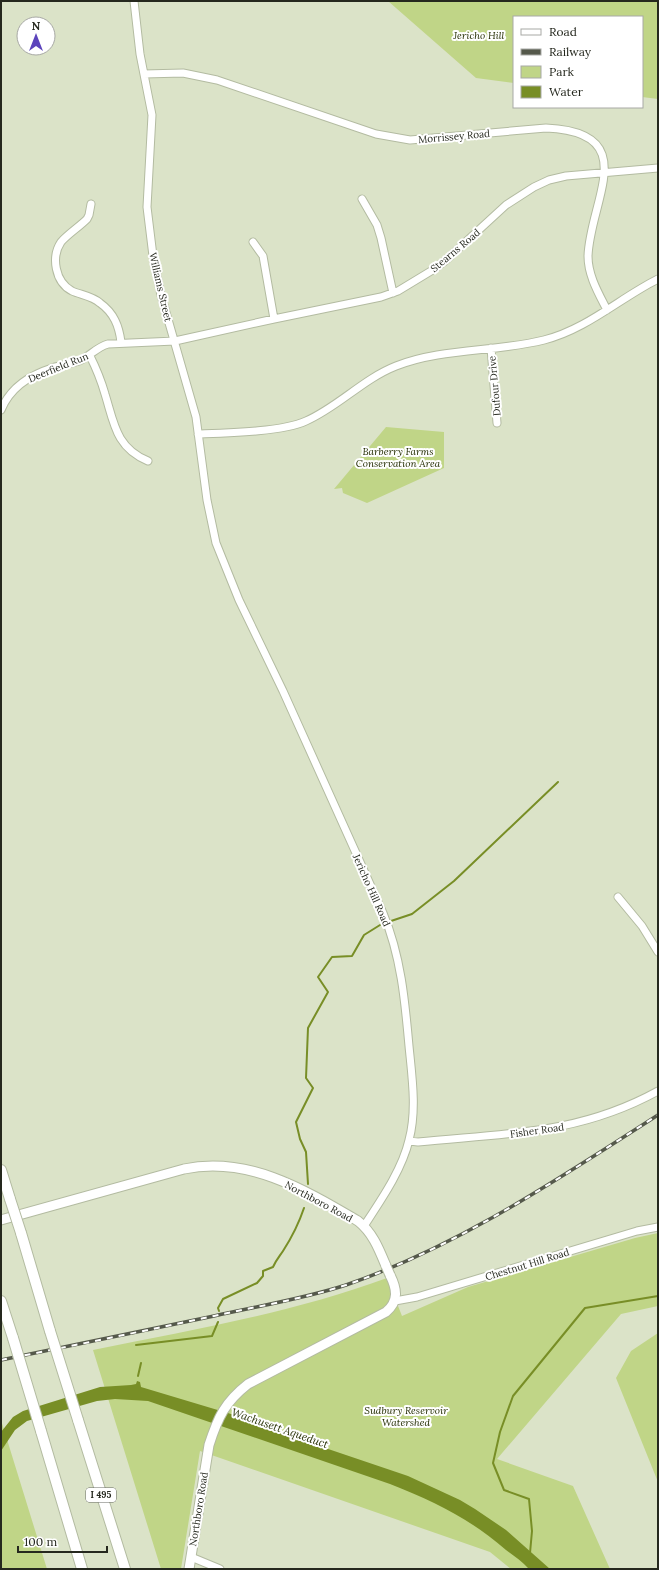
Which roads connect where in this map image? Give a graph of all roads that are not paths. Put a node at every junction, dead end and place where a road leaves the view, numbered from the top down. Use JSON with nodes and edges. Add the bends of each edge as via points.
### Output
{"nodes":[{"id":1,"x":134,"y":1,"type":"edge"},
{"id":2,"x":144,"y":74,"type":"junction"},
{"id":3,"x":658,"y":168,"type":"edge"},
{"id":4,"x":604,"y":173,"type":"junction"},
{"id":5,"x":362,"y":199,"type":"dead end"},
{"id":6,"x":92,"y":204,"type":"dead end"},
{"id":7,"x":253,"y":242,"type":"dead end"},
{"id":8,"x":658,"y":279,"type":"edge"},
{"id":9,"x":393,"y":293,"type":"junction"},
{"id":10,"x":607,"y":310,"type":"junction"},
{"id":11,"x":274,"y":319,"type":"junction"},
{"id":12,"x":175,"y":341,"type":"junction"},
{"id":13,"x":121,"y":342,"type":"junction"},
{"id":14,"x":491,"y":348,"type":"junction"},
{"id":15,"x":90,"y":356,"type":"junction"},
{"id":16,"x":1,"y":410,"type":"edge"},
{"id":17,"x":498,"y":424,"type":"dead end"},
{"id":18,"x":198,"y":434,"type":"junction"},
{"id":19,"x":148,"y":461,"type":"dead end"},
{"id":20,"x":226,"y":568,"type":"joint"},
{"id":21,"x":618,"y":897,"type":"dead end"},
{"id":22,"x":658,"y":952,"type":"edge"},
{"id":23,"x":658,"y":1091,"type":"edge"},
{"id":24,"x":409,"y":1141,"type":"junction"},
{"id":25,"x":1,"y":1170,"type":"edge"},
{"id":26,"x":1,"y":1220,"type":"edge"},
{"id":27,"x":364,"y":1226,"type":"junction"},
{"id":28,"x":658,"y":1227,"type":"edge"},
{"id":29,"x":1,"y":1301,"type":"edge"},
{"id":30,"x":395,"y":1301,"type":"junction"},
{"id":31,"x":191,"y":1557,"type":"junction"},
{"id":32,"x":82,"y":1569,"type":"edge"},
{"id":33,"x":125,"y":1569,"type":"edge"},
{"id":34,"x":189,"y":1569,"type":"edge"},
{"id":35,"x":220,"y":1569,"type":"edge"}],
"edges":[{"from":1,"to":2,"type":"street","name":"Williams Street"},
{"from":2,"to":4,"type":"street","name":"Morrissey Road","via":[[183,73],[217,80],[376,134],[410,140],[539,129],[574,131],[592,140],[599,147],[603,156]]},
{"from":2,"to":12,"type":"street","name":"Williams Street","via":[[153,128],[148,221],[158,282]]},
{"from":3,"to":4,"type":"street","name":"Stearns Road"},
{"from":4,"to":9,"type":"street","name":"Stearns Road","via":[[566,176],[534,187],[506,205],[445,261]]},
{"from":4,"to":10,"type":"street","name":"Morrissey Road","via":[[588,258],[593,282]]},
{"from":5,"to":9,"type":"street","via":[[377,225]]},
{"from":6,"to":13,"type":"street","via":[[87,220],[62,242],[55,265],[58,276],[66,286],[100,302],[109,311],[116,320]]},
{"from":7,"to":11,"type":"street","via":[[263,256]]},
{"from":8,"to":10,"type":"street"},
{"from":9,"to":11,"type":"street","name":"Stearns Road","via":[[345,306]]},
{"from":10,"to":14,"type":"street","via":[[557,337]]},
{"from":11,"to":12,"type":"street","name":"Stearns Road"},
{"from":12,"to":13,"type":"street","name":"Deerfield Run"},
{"from":12,"to":18,"type":"street","name":"Williams Street","via":[[193,401]]},
{"from":13,"to":15,"type":"street","name":"Deerfield Run","via":[[101,346]]},
{"from":14,"to":17,"type":"street","name":"Dufour Drive"},
{"from":14,"to":18,"type":"street","via":[[446,354],[396,366],[350,392],[330,408],[296,425]]},
{"from":15,"to":16,"type":"street","name":"Deerfield Run","via":[[72,364],[47,370],[24,381],[9,395]]},
{"from":15,"to":19,"type":"street","via":[[120,440],[134,456]]},
{"from":18,"to":20,"type":"street","name":"Williams Street","via":[[210,520]]},
{"from":20,"to":24,"type":"street","name":"Jericho Hill Road","via":[[392,933],[401,976],[410,1051],[413,1105]]},
{"from":21,"to":22,"type":"street","via":[[642,926]]},
{"from":23,"to":24,"type":"street","name":"Fisher Road","via":[[618,1111],[561,1127],[491,1136]]},
{"from":24,"to":27,"type":"street","name":"Jericho Hill Road","via":[[396,1170]]},
{"from":25,"to":33,"type":"highway","number":"I 495","bridge":true},
{"from":26,"to":27,"type":"main road","name":"Northboro Road","via":[[184,1169],[220,1165],[248,1169],[278,1179],[341,1211]]},
{"from":27,"to":30,"type":"main road","name":"Northboro Road","bridge":true,"via":[[376,1242],[390,1275],[396,1292]]},
{"from":28,"to":30,"type":"street","name":"Chestnut Hill Road","via":[[637,1231],[417,1297]]},
{"from":29,"to":32,"type":"highway","bridge":true},
{"from":30,"to":31,"type":"main road","name":"Northboro Road","via":[[391,1308],[377,1318],[248,1384],[230,1399],[214,1429],[207,1451]]},
{"from":31,"to":34,"type":"main road"},
{"from":31,"to":35,"type":"street","name":"Northboro Road"}]}
